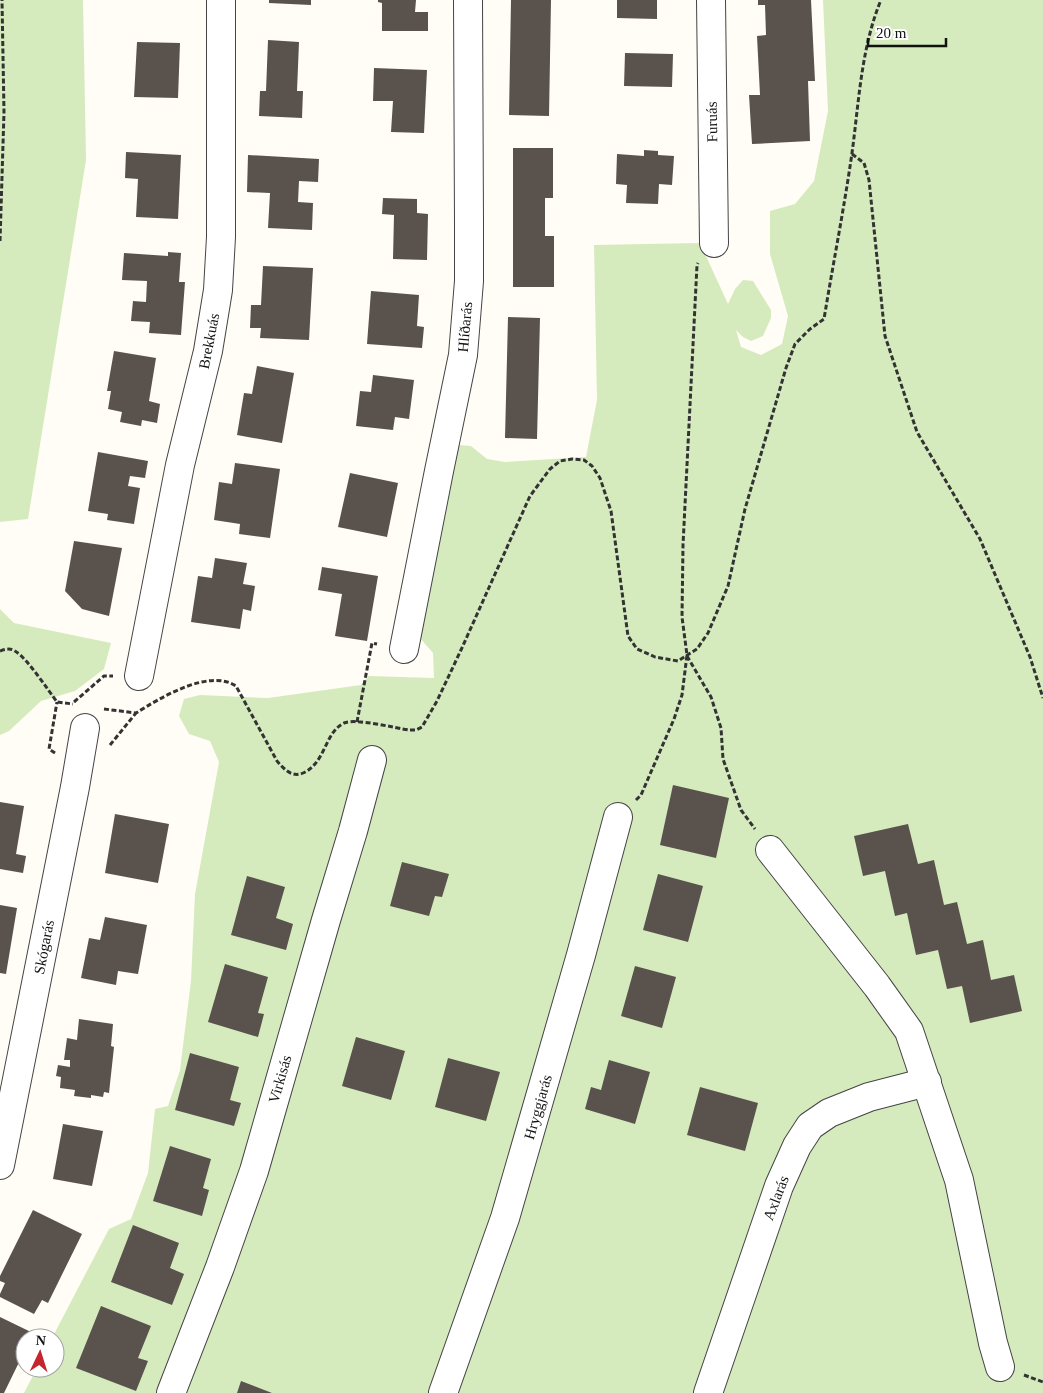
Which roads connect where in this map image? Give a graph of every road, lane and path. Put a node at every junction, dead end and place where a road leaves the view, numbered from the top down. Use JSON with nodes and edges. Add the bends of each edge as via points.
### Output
{"nodes":[{"id":1,"x":2,"y":0,"type":"edge"},
{"id":2,"x":221,"y":0,"type":"edge"},
{"id":3,"x":468,"y":0,"type":"edge"},
{"id":4,"x":711,"y":0,"type":"edge"},
{"id":5,"x":881,"y":0,"type":"edge"},
{"id":6,"x":852,"y":154,"type":"junction"},
{"id":7,"x":0,"y":241,"type":"edge"},
{"id":8,"x":714,"y":243,"type":"joint"},
{"id":9,"x":404,"y":649,"type":"joint"},
{"id":10,"x":0,"y":651,"type":"edge"},
{"id":11,"x":687,"y":655,"type":"junction"},
{"id":12,"x":139,"y":676,"type":"joint"},
{"id":13,"x":1043,"y":698,"type":"edge"},
{"id":14,"x":72,"y":704,"type":"junction"},
{"id":15,"x":88,"y":714,"type":"junction"},
{"id":16,"x":357,"y":722,"type":"junction"},
{"id":17,"x":372,"y":760,"type":"dead end"},
{"id":18,"x":618,"y":817,"type":"joint"},
{"id":19,"x":770,"y":850,"type":"joint"},
{"id":20,"x":926,"y":1082,"type":"junction"},
{"id":21,"x":0,"y":1165,"type":"edge"},
{"id":22,"x":1000,"y":1367,"type":"dead end"},
{"id":23,"x":171,"y":1393,"type":"edge"},
{"id":24,"x":443,"y":1393,"type":"edge"},
{"id":25,"x":708,"y":1393,"type":"edge"}],
"edges":[{"from":1,"to":7,"type":"path","via":[[4,112]]},
{"from":2,"to":12,"type":"street","name":"Brekkuás","via":[[218,290]]},
{"from":3,"to":9,"type":"street","name":"Hlíðarás","via":[[470,224],[463,355]]},
{"from":4,"to":8,"type":"street","name":"Furuás"},
{"from":5,"to":6,"type":"path","via":[[867,44]]},
{"from":6,"to":11,"type":"path","via":[[824,319],[794,344],[748,500],[728,586],[708,633],[697,649]]},
{"from":6,"to":13,"type":"path","via":[[864,163],[869,180],[885,336],[916,432],[980,539],[1030,657]]},
{"from":8,"to":11,"type":"path","via":[[697,265],[683,545],[682,617]]},
{"from":9,"to":16,"type":"path","via":[[372,644]]},
{"from":10,"to":14,"type":"path","via":[[14,650],[58,702]]},
{"from":11,"to":16,"type":"path","via":[[678,661],[655,657],[637,649],[628,636],[610,511],[600,478],[584,460],[572,459],[560,462],[550,470],[530,496],[461,650],[422,727],[409,730]]},
{"from":11,"to":18,"type":"path","via":[[682,695],[674,719],[641,795]]},
{"from":11,"to":19,"type":"path","via":[[711,697],[721,728],[723,759],[741,810]]},
{"from":12,"to":14,"type":"path","via":[[104,676]]},
{"from":14,"to":15,"type":"path"},
{"from":15,"to":16,"type":"path","via":[[136,714],[161,697],[189,686],[216,680],[229,681],[236,686],[277,761],[286,771],[298,775],[311,769],[321,757],[338,727],[346,722]]},
{"from":15,"to":21,"type":"street","name":"Skógarás"},
{"from":17,"to":23,"type":"street","name":"Virkisás","via":[[254,1171]]},
{"from":18,"to":24,"type":"street","name":"Hryggjarás","via":[[505,1218]]},
{"from":19,"to":20,"type":"street","via":[[910,1031]]},
{"from":20,"to":22,"type":"street","via":[[960,1180]]},
{"from":20,"to":25,"type":"street","name":"Axlarás","via":[[869,1097],[828,1114],[810,1126],[779,1186]]}]}
